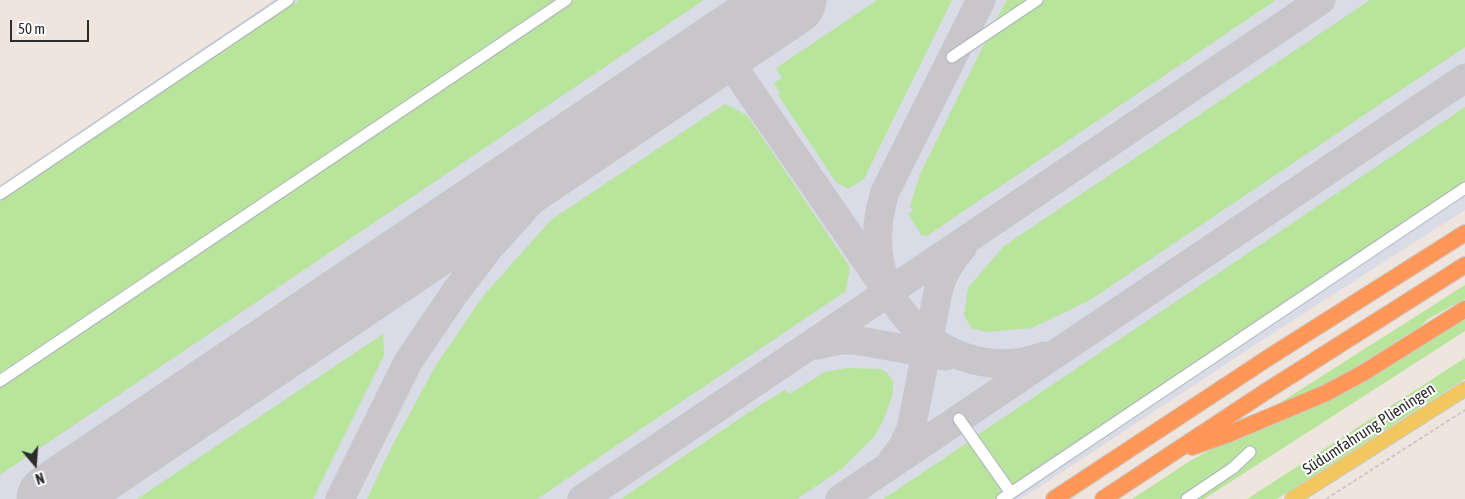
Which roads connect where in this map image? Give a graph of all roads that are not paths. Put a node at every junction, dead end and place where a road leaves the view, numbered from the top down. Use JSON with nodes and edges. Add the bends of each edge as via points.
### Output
{"nodes":[{"id":1,"x":288,"y":0,"type":"edge"},
{"id":2,"x":566,"y":0,"type":"edge"},
{"id":3,"x":1036,"y":0,"type":"edge"},
{"id":4,"x":952,"y":56,"type":"dead end"},
{"id":5,"x":1465,"y":188,"type":"edge"},
{"id":6,"x":0,"y":194,"type":"edge"},
{"id":7,"x":1465,"y":233,"type":"edge"},
{"id":8,"x":1465,"y":265,"type":"edge"},
{"id":9,"x":1465,"y":309,"type":"edge"},
{"id":10,"x":0,"y":381,"type":"edge"},
{"id":11,"x":1465,"y":389,"type":"edge"},
{"id":12,"x":959,"y":419,"type":"dead end"},
{"id":13,"x":1250,"y":452,"type":"dead end"},
{"id":14,"x":1169,"y":455,"type":"junction"},
{"id":15,"x":1006,"y":496,"type":"edge"},
{"id":16,"x":1054,"y":499,"type":"edge"},
{"id":17,"x":1103,"y":499,"type":"edge"},
{"id":18,"x":1187,"y":499,"type":"edge"},
{"id":19,"x":1292,"y":499,"type":"edge"}],
"edges":[{"from":1,"to":6,"type":"lane"},
{"from":2,"to":10,"type":"lane"},
{"from":3,"to":4,"type":"lane"},
{"from":5,"to":15,"type":"lane"},
{"from":7,"to":16,"type":"highway"},
{"from":8,"to":14,"type":"highway"},
{"from":9,"to":14,"type":"highway","via":[[1326,393]]},
{"from":11,"to":19,"type":"main road","name":"Südumfahrung Plieningen"},
{"from":12,"to":15,"type":"lane"},
{"from":13,"to":18,"type":"lane","via":[[1233,468]]},
{"from":14,"to":17,"type":"highway"}]}
